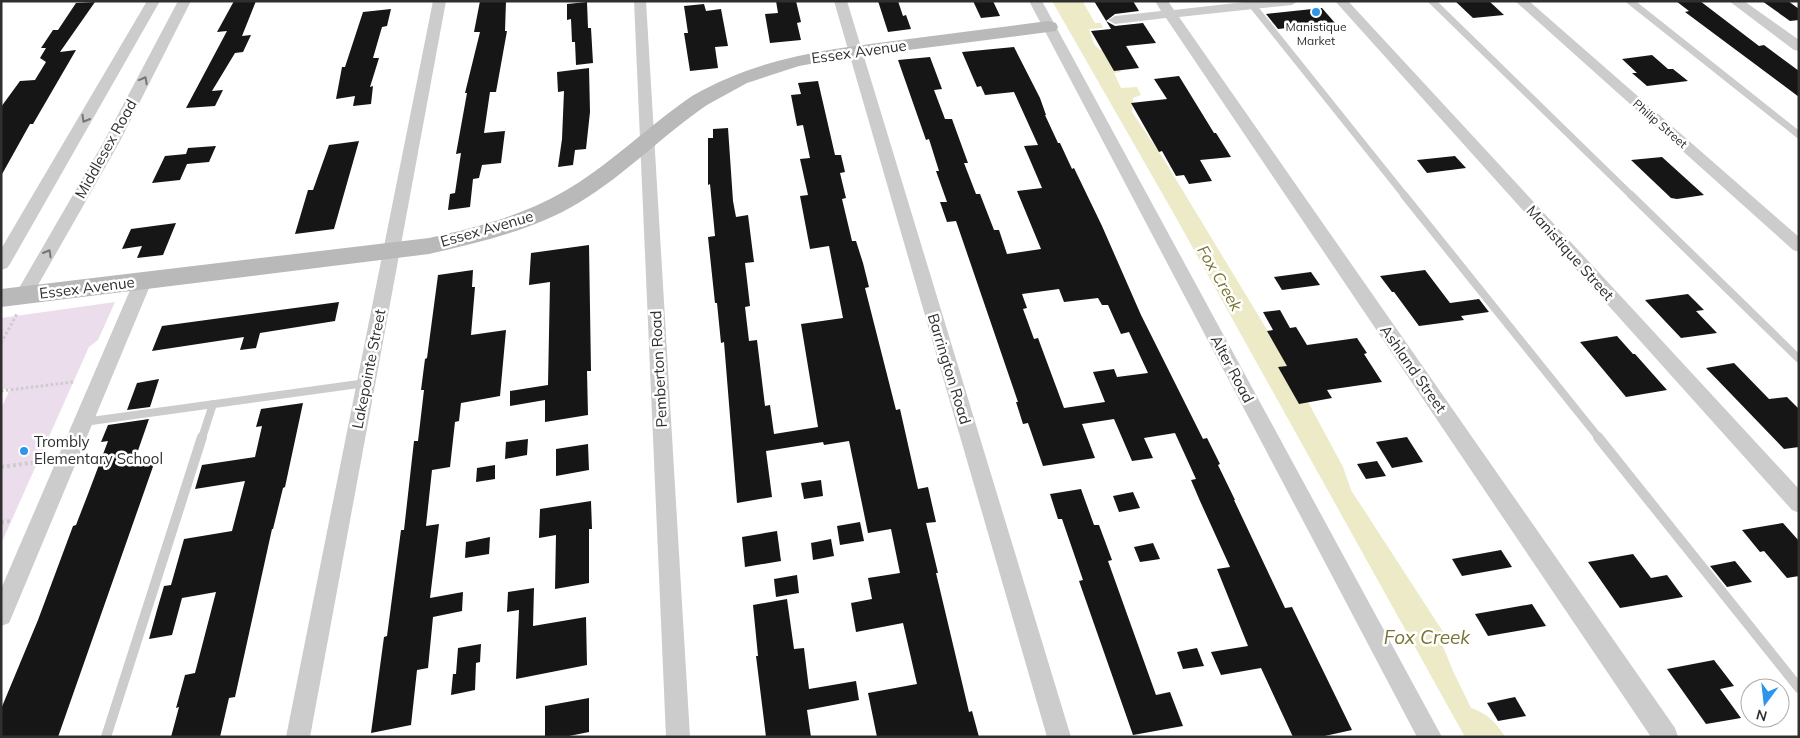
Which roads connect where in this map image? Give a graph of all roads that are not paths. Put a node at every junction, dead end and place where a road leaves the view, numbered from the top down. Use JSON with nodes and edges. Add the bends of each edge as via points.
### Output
{"nodes":[{"id":1,"x":154,"y":1,"type":"edge"},
{"id":2,"x":185,"y":1,"type":"edge"},
{"id":3,"x":440,"y":1,"type":"edge"},
{"id":4,"x":640,"y":1,"type":"edge"},
{"id":5,"x":840,"y":1,"type":"edge"},
{"id":6,"x":1035,"y":1,"type":"edge"},
{"id":7,"x":1292,"y":1,"type":"edge"},
{"id":8,"x":1341,"y":1,"type":"edge"},
{"id":9,"x":1432,"y":1,"type":"edge"},
{"id":10,"x":1521,"y":1,"type":"edge"},
{"id":11,"x":1630,"y":1,"type":"edge"},
{"id":12,"x":1735,"y":1,"type":"edge"},
{"id":13,"x":1251,"y":3,"type":"edge"},
{"id":14,"x":1165,"y":8,"type":"edge"},
{"id":15,"x":1115,"y":20,"type":"dead end"},
{"id":16,"x":1049,"y":27,"type":"junction"},
{"id":17,"x":1799,"y":47,"type":"edge"},
{"id":18,"x":855,"y":51,"type":"junction"},
{"id":19,"x":1799,"y":135,"type":"edge"},
{"id":20,"x":647,"y":140,"type":"junction"},
{"id":21,"x":1799,"y":246,"type":"edge"},
{"id":22,"x":392,"y":250,"type":"junction"},
{"id":23,"x":1,"y":264,"type":"edge"},
{"id":24,"x":143,"y":281,"type":"junction"},
{"id":25,"x":15,"y":301,"type":"edge"},
{"id":26,"x":1799,"y":359,"type":"edge"},
{"id":27,"x":367,"y":383,"type":"junction"},
{"id":28,"x":213,"y":404,"type":"junction"},
{"id":29,"x":84,"y":422,"type":"junction"},
{"id":30,"x":1799,"y":504,"type":"edge"},
{"id":31,"x":1,"y":616,"type":"edge"},
{"id":32,"x":1799,"y":688,"type":"edge"},
{"id":33,"x":106,"y":737,"type":"edge"},
{"id":34,"x":298,"y":737,"type":"edge"},
{"id":35,"x":678,"y":737,"type":"edge"},
{"id":36,"x":1059,"y":737,"type":"edge"},
{"id":37,"x":1430,"y":737,"type":"edge"},
{"id":38,"x":1666,"y":737,"type":"edge"}],
"edges":[{"from":1,"to":23,"type":"street","one_way":true},
{"from":25,"to":2,"type":"street","name":"Middlesex Road","one_way":true,"via":[[111,143]]},
{"from":3,"to":22,"type":"street","name":"Lakepointe Street"},
{"from":4,"to":20,"type":"street","name":"Pemberton Road"},
{"from":5,"to":18,"type":"street","name":"Barrington Road"},
{"from":6,"to":16,"type":"street","name":"Alter Road"},
{"from":7,"to":13,"type":"street"},
{"from":8,"to":30,"type":"street","name":"Manistique Street"},
{"from":9,"to":26,"type":"lane"},
{"from":10,"to":21,"type":"street","name":"Philip Street"},
{"from":11,"to":19,"type":"lane"},
{"from":12,"to":17,"type":"street"},
{"from":13,"to":14,"type":"street"},
{"from":13,"to":32,"type":"lane"},
{"from":14,"to":15,"type":"street"},
{"from":14,"to":38,"type":"street","name":"Ashland Street"},
{"from":16,"to":18,"type":"street","name":"Essex Avenue"},
{"from":16,"to":37,"type":"street","name":"Alter Road"},
{"from":18,"to":20,"type":"street","name":"Essex Avenue","via":[[792,62],[741,78],[698,101]]},
{"from":18,"to":36,"type":"street","name":"Barrington Road"},
{"from":20,"to":22,"type":"street","name":"Essex Avenue","via":[[589,186],[540,214],[469,237]]},
{"from":20,"to":35,"type":"street","name":"Pemberton Road"},
{"from":22,"to":24,"type":"street","name":"Essex Avenue"},
{"from":22,"to":27,"type":"street","name":"Lakepointe Street"},
{"from":24,"to":25,"type":"street","name":"Essex Avenue"},
{"from":24,"to":29,"type":"street"},
{"from":27,"to":28,"type":"lane"},
{"from":27,"to":34,"type":"street","name":"Lakepointe Street"},
{"from":28,"to":29,"type":"lane"},
{"from":28,"to":33,"type":"lane"},
{"from":29,"to":31,"type":"street"}]}
